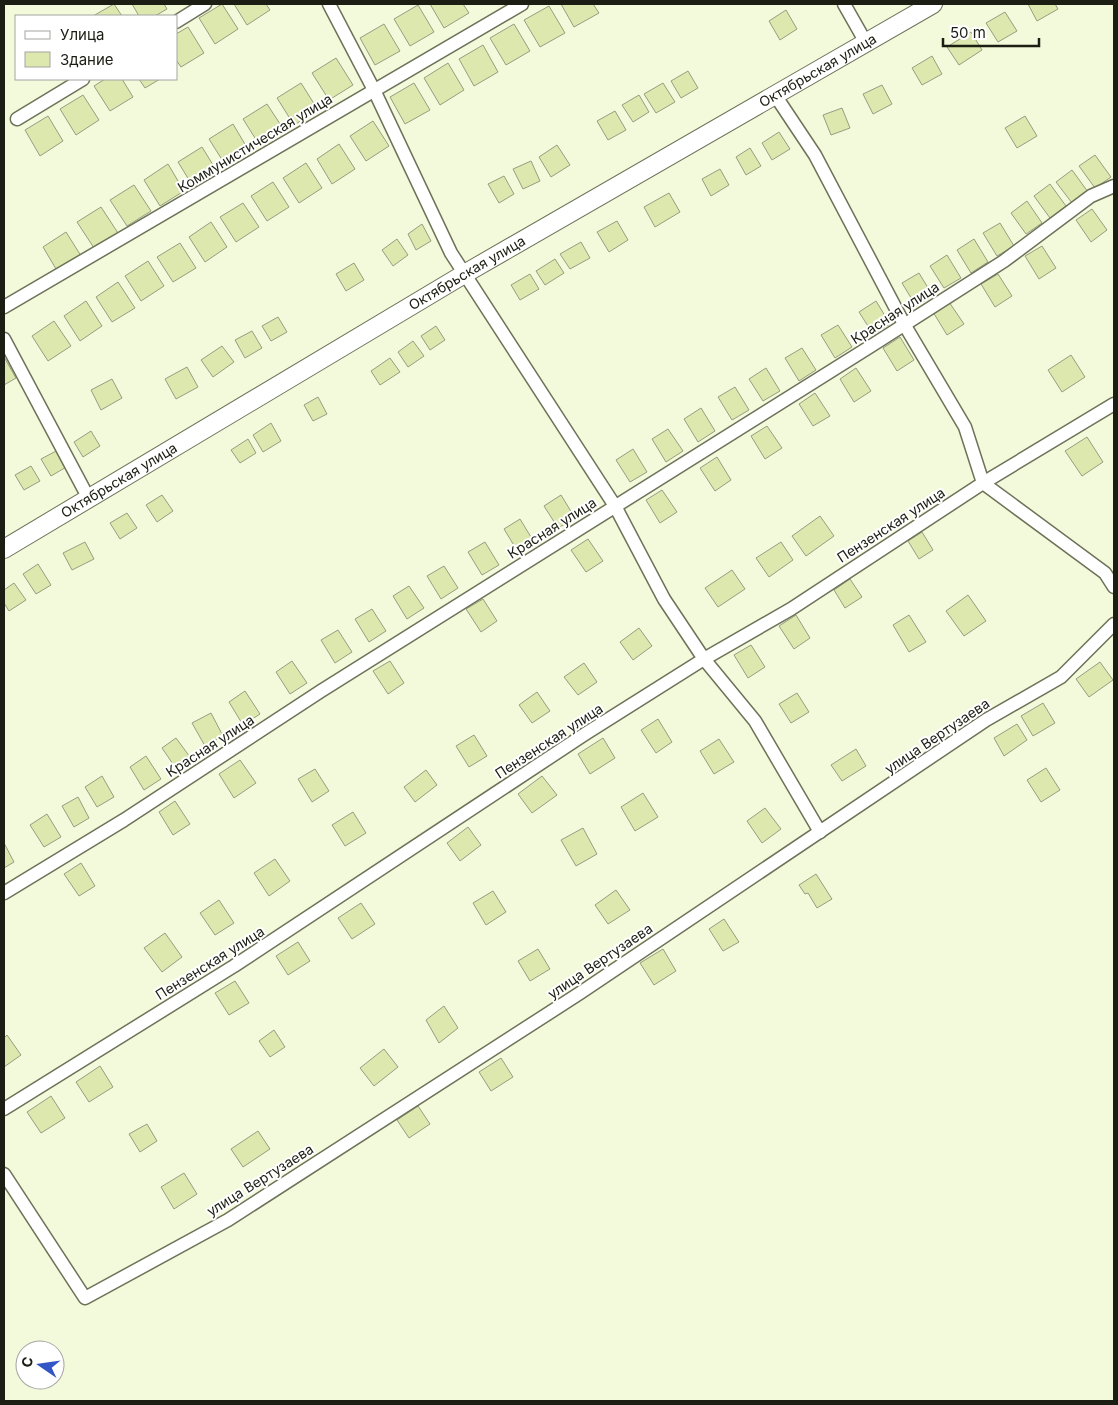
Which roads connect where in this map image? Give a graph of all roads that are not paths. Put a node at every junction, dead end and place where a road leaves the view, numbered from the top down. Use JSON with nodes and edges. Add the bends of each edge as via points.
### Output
{"nodes":[{"id":1,"x":204,"y":4,"type":"edge"},
{"id":2,"x":329,"y":4,"type":"edge"},
{"id":3,"x":522,"y":4,"type":"edge"},
{"id":4,"x":844,"y":4,"type":"edge"},
{"id":5,"x":932,"y":4,"type":"edge"},
{"id":6,"x":178,"y":21,"type":"edge"},
{"id":7,"x":864,"y":41,"type":"junction"},
{"id":8,"x":81,"y":80,"type":"edge"},
{"id":9,"x":374,"y":90,"type":"junction"},
{"id":10,"x":775,"y":95,"type":"junction"},
{"id":11,"x":17,"y":119,"type":"dead end"},
{"id":12,"x":1114,"y":186,"type":"edge"},
{"id":13,"x":466,"y":273,"type":"junction"},
{"id":14,"x":4,"y":307,"type":"edge"},
{"id":15,"x":904,"y":324,"type":"junction"},
{"id":16,"x":4,"y":339,"type":"edge"},
{"id":17,"x":1114,"y":404,"type":"edge"},
{"id":18,"x":983,"y":483,"type":"junction"},
{"id":19,"x":89,"y":499,"type":"junction"},
{"id":20,"x":615,"y":506,"type":"junction"},
{"id":21,"x":4,"y":549,"type":"edge"},
{"id":22,"x":1114,"y":587,"type":"edge"},
{"id":23,"x":1114,"y":624,"type":"edge"},
{"id":24,"x":704,"y":659,"type":"junction"},
{"id":25,"x":820,"y":832,"type":"junction"},
{"id":26,"x":4,"y":893,"type":"edge"},
{"id":27,"x":4,"y":1109,"type":"edge"},
{"id":28,"x":4,"y":1174,"type":"edge"}],
"edges":[{"from":1,"to":6,"type":"street"},
{"from":2,"to":9,"type":"street"},
{"from":3,"to":9,"type":"street","name":"Коммунистическая улица"},
{"from":4,"to":7,"type":"street"},
{"from":5,"to":7,"type":"main road","name":"Октябрьская улица"},
{"from":7,"to":10,"type":"main road","name":"Октябрьская улица"},
{"from":8,"to":11,"type":"street"},
{"from":9,"to":13,"type":"street","via":[[451,253]]},
{"from":9,"to":14,"type":"street","name":"Коммунистическая улица"},
{"from":10,"to":13,"type":"main road","name":"Октябрьская улица"},
{"from":10,"to":15,"type":"street","via":[[815,155]]},
{"from":12,"to":15,"type":"street","name":"Красная улица","via":[[1091,196],[1004,261]]},
{"from":13,"to":19,"type":"main road","name":"Октябрьская улица"},
{"from":13,"to":20,"type":"street"},
{"from":15,"to":18,"type":"street","via":[[965,427]]},
{"from":15,"to":20,"type":"street","name":"Красная улица"},
{"from":16,"to":19,"type":"street"},
{"from":17,"to":18,"type":"street","name":"Пензенская улица"},
{"from":18,"to":22,"type":"street","via":[[1105,572]]},
{"from":18,"to":24,"type":"street","name":"Пензенская улица","via":[[790,609]]},
{"from":19,"to":21,"type":"main road","name":"Октябрьская улица"},
{"from":20,"to":24,"type":"street","via":[[664,599]]},
{"from":20,"to":26,"type":"street","name":"Красная улица","via":[[321,691],[124,820]]},
{"from":23,"to":25,"type":"street","name":"улица Вертузаева","via":[[1061,677],[986,720]]},
{"from":24,"to":25,"type":"street","via":[[755,722]]},
{"from":24,"to":27,"type":"street","name":"Пензенская улица","via":[[234,966]]},
{"from":25,"to":28,"type":"street","name":"улица Вертузаева","via":[[580,993],[228,1220],[85,1298]]}]}
